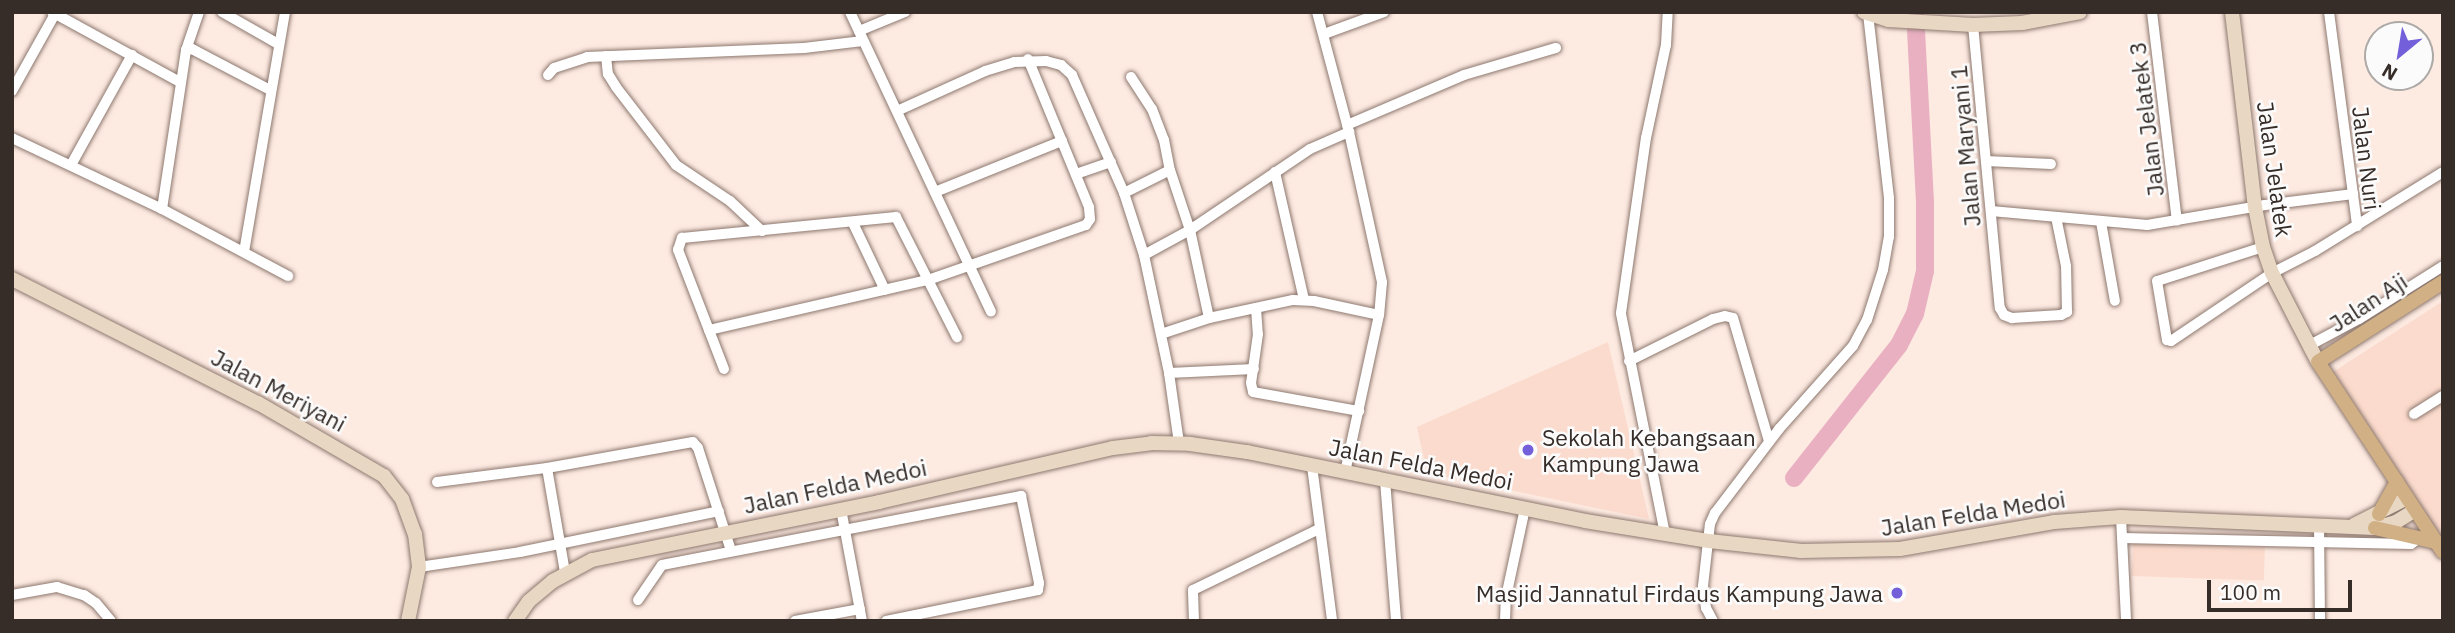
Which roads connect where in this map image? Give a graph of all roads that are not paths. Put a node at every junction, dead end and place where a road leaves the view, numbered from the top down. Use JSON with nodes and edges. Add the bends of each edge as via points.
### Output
{"nodes":[{"id":1,"x":199,"y":12,"type":"edge"},
{"id":2,"x":222,"y":12,"type":"edge"},
{"id":3,"x":285,"y":12,"type":"edge"},
{"id":4,"x":850,"y":12,"type":"edge"},
{"id":5,"x":905,"y":12,"type":"edge"},
{"id":6,"x":1317,"y":12,"type":"edge"},
{"id":7,"x":1384,"y":12,"type":"edge"},
{"id":8,"x":1668,"y":12,"type":"edge"},
{"id":9,"x":2080,"y":12,"type":"edge"},
{"id":10,"x":2152,"y":12,"type":"edge"},
{"id":11,"x":2232,"y":12,"type":"edge"},
{"id":12,"x":2329,"y":12,"type":"edge"},
{"id":13,"x":53,"y":13,"type":"edge"},
{"id":14,"x":1866,"y":13,"type":"edge"},
{"id":15,"x":1973,"y":25,"type":"junction"},
{"id":16,"x":1324,"y":34,"type":"junction"},
{"id":17,"x":861,"y":36,"type":"junction"},
{"id":18,"x":278,"y":44,"type":"junction"},
{"id":19,"x":1556,"y":48,"type":"dead end"},
{"id":20,"x":186,"y":50,"type":"junction"},
{"id":21,"x":132,"y":55,"type":"junction"},
{"id":22,"x":606,"y":55,"type":"junction"},
{"id":23,"x":1028,"y":60,"type":"junction"},
{"id":24,"x":548,"y":75,"type":"dead end"},
{"id":25,"x":1131,"y":77,"type":"dead end"},
{"id":26,"x":180,"y":82,"type":"junction"},
{"id":27,"x":270,"y":90,"type":"junction"},
{"id":28,"x":12,"y":92,"type":"edge"},
{"id":29,"x":897,"y":111,"type":"junction"},
{"id":30,"x":1348,"y":128,"type":"junction"},
{"id":31,"x":12,"y":138,"type":"edge"},
{"id":32,"x":1062,"y":141,"type":"junction"},
{"id":33,"x":1986,"y":161,"type":"junction"},
{"id":34,"x":1111,"y":162,"type":"junction"},
{"id":35,"x":2051,"y":164,"type":"dead end"},
{"id":36,"x":71,"y":165,"type":"junction"},
{"id":37,"x":1170,"y":170,"type":"junction"},
{"id":38,"x":1275,"y":172,"type":"junction"},
{"id":39,"x":2443,"y":172,"type":"edge"},
{"id":40,"x":1076,"y":174,"type":"junction"},
{"id":41,"x":934,"y":192,"type":"junction"},
{"id":42,"x":1124,"y":193,"type":"junction"},
{"id":43,"x":2353,"y":194,"type":"junction"},
{"id":44,"x":2255,"y":207,"type":"junction"},
{"id":45,"x":162,"y":209,"type":"junction"},
{"id":46,"x":1990,"y":211,"type":"junction"},
{"id":47,"x":2056,"y":217,"type":"junction"},
{"id":48,"x":2177,"y":221,"type":"junction"},
{"id":49,"x":2101,"y":222,"type":"junction"},
{"id":50,"x":853,"y":223,"type":"junction"},
{"id":51,"x":2357,"y":226,"type":"junction"},
{"id":52,"x":1190,"y":230,"type":"junction"},
{"id":53,"x":762,"y":231,"type":"junction"},
{"id":54,"x":2263,"y":247,"type":"junction"},
{"id":55,"x":244,"y":253,"type":"junction"},
{"id":56,"x":1144,"y":255,"type":"junction"},
{"id":57,"x":2443,"y":266,"type":"edge"},
{"id":58,"x":970,"y":267,"type":"junction"},
{"id":59,"x":2272,"y":273,"type":"junction"},
{"id":60,"x":288,"y":276,"type":"dead end"},
{"id":61,"x":12,"y":279,"type":"edge"},
{"id":62,"x":928,"y":280,"type":"junction"},
{"id":63,"x":2443,"y":282,"type":"edge"},
{"id":64,"x":885,"y":290,"type":"junction"},
{"id":65,"x":2443,"y":293,"type":"edge"},
{"id":66,"x":1304,"y":300,"type":"junction"},
{"id":67,"x":2115,"y":301,"type":"dead end"},
{"id":68,"x":1256,"y":308,"type":"junction"},
{"id":69,"x":991,"y":312,"type":"dead end"},
{"id":70,"x":1378,"y":315,"type":"junction"},
{"id":71,"x":1209,"y":318,"type":"junction"},
{"id":72,"x":2363,"y":325,"type":"junction"},
{"id":73,"x":709,"y":330,"type":"junction"},
{"id":74,"x":1160,"y":334,"type":"junction"},
{"id":75,"x":957,"y":337,"type":"dead end"},
{"id":76,"x":2310,"y":345,"type":"junction"},
{"id":77,"x":1629,"y":361,"type":"junction"},
{"id":78,"x":2321,"y":366,"type":"junction"},
{"id":79,"x":724,"y":369,"type":"dead end"},
{"id":80,"x":1254,"y":369,"type":"junction"},
{"id":81,"x":1169,"y":373,"type":"junction"},
{"id":82,"x":2443,"y":397,"type":"edge"},
{"id":83,"x":1359,"y":411,"type":"junction"},
{"id":84,"x":2414,"y":414,"type":"dead end"},
{"id":85,"x":1769,"y":441,"type":"junction"},
{"id":86,"x":1179,"y":443,"type":"junction"},
{"id":87,"x":1311,"y":466,"type":"junction"},
{"id":88,"x":547,"y":468,"type":"junction"},
{"id":89,"x":1345,"y":472,"type":"junction"},
{"id":90,"x":1385,"y":480,"type":"junction"},
{"id":91,"x":2397,"y":481,"type":"junction"},
{"id":92,"x":437,"y":482,"type":"dead end"},
{"id":93,"x":2411,"y":504,"type":"junction"},
{"id":94,"x":1525,"y":508,"type":"junction"},
{"id":95,"x":841,"y":509,"type":"junction"},
{"id":96,"x":719,"y":511,"type":"junction"},
{"id":97,"x":2121,"y":517,"type":"junction"},
{"id":98,"x":2377,"y":521,"type":"junction"},
{"id":99,"x":2319,"y":525,"type":"junction"},
{"id":100,"x":1319,"y":529,"type":"junction"},
{"id":101,"x":844,"y":531,"type":"junction"},
{"id":102,"x":727,"y":532,"type":"junction"},
{"id":103,"x":1665,"y":534,"type":"junction"},
{"id":104,"x":2122,"y":538,"type":"junction"},
{"id":105,"x":1709,"y":541,"type":"junction"},
{"id":106,"x":560,"y":542,"type":"junction"},
{"id":107,"x":2320,"y":542,"type":"junction"},
{"id":108,"x":2433,"y":544,"type":"edge"},
{"id":109,"x":731,"y":551,"type":"junction"},
{"id":110,"x":419,"y":566,"type":"junction"},
{"id":111,"x":565,"y":572,"type":"junction"},
{"id":112,"x":12,"y":595,"type":"edge"},
{"id":113,"x":638,"y":600,"type":"dead end"},
{"id":114,"x":860,"y":608,"type":"junction"},
{"id":115,"x":1706,"y":608,"type":"junction"},
{"id":116,"x":111,"y":621,"type":"edge"},
{"id":117,"x":408,"y":621,"type":"edge"},
{"id":118,"x":515,"y":621,"type":"edge"},
{"id":119,"x":795,"y":621,"type":"edge"},
{"id":120,"x":862,"y":621,"type":"edge"},
{"id":121,"x":886,"y":621,"type":"edge"},
{"id":122,"x":1194,"y":621,"type":"edge"},
{"id":123,"x":1332,"y":621,"type":"edge"},
{"id":124,"x":1396,"y":621,"type":"edge"},
{"id":125,"x":1504,"y":621,"type":"edge"},
{"id":126,"x":1705,"y":621,"type":"edge"},
{"id":127,"x":1713,"y":621,"type":"edge"},
{"id":128,"x":2126,"y":621,"type":"edge"},
{"id":129,"x":2320,"y":621,"type":"edge"}],
"edges":[{"from":1,"to":20,"type":"street"},
{"from":2,"to":18,"type":"street"},
{"from":3,"to":18,"type":"street"},
{"from":4,"to":17,"type":"street"},
{"from":5,"to":17,"type":"street"},
{"from":6,"to":16,"type":"street"},
{"from":7,"to":16,"type":"street"},
{"from":8,"to":77,"type":"street","via":[[1621,305]]},
{"from":9,"to":15,"type":"main road","via":[[2022,23]]},
{"from":10,"to":48,"type":"street","name":"Jalan Jelatek 3"},
{"from":11,"to":44,"type":"main road","name":"Jalan Jelatek"},
{"from":12,"to":43,"type":"street","name":"Jalan Nuri"},
{"from":13,"to":21,"type":"street"},
{"from":13,"to":28,"type":"street"},
{"from":14,"to":15,"type":"main road","via":[[1889,20]]},
{"from":14,"to":85,"type":"street","via":[[1888,198],[1889,237],[1883,270],[1853,346]]},
{"from":15,"to":33,"type":"street","name":"Jalan Maryani 1"},
{"from":16,"to":30,"type":"street"},
{"from":17,"to":22,"type":"street","via":[[741,52]]},
{"from":17,"to":29,"type":"street"},
{"from":18,"to":27,"type":"street"},
{"from":19,"to":30,"type":"street","via":[[1464,75]]},
{"from":20,"to":26,"type":"street"},
{"from":20,"to":27,"type":"street"},
{"from":21,"to":26,"type":"street"},
{"from":21,"to":36,"type":"street"},
{"from":22,"to":24,"type":"street","via":[[570,61]]},
{"from":22,"to":53,"type":"street","via":[[608,74],[616,87],[676,165],[730,201]]},
{"from":23,"to":29,"type":"street","via":[[985,71]]},
{"from":23,"to":32,"type":"street"},
{"from":23,"to":34,"type":"street","via":[[1055,63],[1072,75]]},
{"from":25,"to":37,"type":"street","via":[[1155,117]]},
{"from":26,"to":45,"type":"street"},
{"from":27,"to":55,"type":"street"},
{"from":29,"to":41,"type":"street"},
{"from":30,"to":38,"type":"street"},
{"from":30,"to":70,"type":"street","via":[[1381,271]]},
{"from":31,"to":36,"type":"street"},
{"from":32,"to":40,"type":"street"},
{"from":32,"to":41,"type":"street"},
{"from":33,"to":35,"type":"street"},
{"from":33,"to":46,"type":"street","name":"Jalan Maryani 1"},
{"from":34,"to":40,"type":"street"},
{"from":34,"to":42,"type":"street"},
{"from":36,"to":45,"type":"street"},
{"from":37,"to":42,"type":"street"},
{"from":37,"to":52,"type":"street"},
{"from":38,"to":52,"type":"street"},
{"from":38,"to":66,"type":"street"},
{"from":39,"to":51,"type":"street"},
{"from":40,"to":58,"type":"street","via":[[1091,211],[1086,225]]},
{"from":41,"to":58,"type":"street"},
{"from":42,"to":56,"type":"street"},
{"from":43,"to":44,"type":"street"},
{"from":43,"to":51,"type":"street","name":"Jalan Nuri"},
{"from":44,"to":48,"type":"street"},
{"from":44,"to":54,"type":"main road","name":"Jalan Jelatek"},
{"from":45,"to":55,"type":"street"},
{"from":46,"to":47,"type":"street"},
{"from":46,"to":47,"type":"street","name":"Jalan Maryani 1","via":[[2000,308],[2004,315],[2024,317],[2067,312],[2066,266]]},
{"from":47,"to":49,"type":"street"},
{"from":48,"to":49,"type":"street"},
{"from":49,"to":67,"type":"street"},
{"from":50,"to":53,"type":"street"},
{"from":50,"to":62,"type":"street","via":[[898,218]]},
{"from":50,"to":64,"type":"street"},
{"from":51,"to":59,"type":"street"},
{"from":52,"to":56,"type":"street"},
{"from":52,"to":71,"type":"street"},
{"from":53,"to":73,"type":"street","via":[[687,237],[677,245]]},
{"from":54,"to":59,"type":"main road","name":"Jalan Jelatek"},
{"from":54,"to":59,"type":"street","via":[[2157,281],[2164,337],[2171,341]]},
{"from":55,"to":60,"type":"street"},
{"from":56,"to":74,"type":"street"},
{"from":57,"to":72,"type":"street"},
{"from":58,"to":62,"type":"street"},
{"from":58,"to":69,"type":"street"},
{"from":59,"to":76,"type":"main road","name":"Jalan Jelatek"},
{"from":61,"to":110,"type":"main road","name":"Jalan Meriyani","via":[[279,414],[384,476],[397,489],[412,522]]},
{"from":62,"to":64,"type":"street"},
{"from":62,"to":75,"type":"street"},
{"from":63,"to":72,"type":"main road","name":"Jalan Aji"},
{"from":64,"to":73,"type":"street"},
{"from":65,"to":78,"type":"main road","name":"Jalan Aji"},
{"from":66,"to":68,"type":"street"},
{"from":66,"to":70,"type":"street"},
{"from":68,"to":71,"type":"street"},
{"from":68,"to":80,"type":"street"},
{"from":70,"to":83,"type":"street"},
{"from":71,"to":74,"type":"street"},
{"from":72,"to":76,"type":"street"},
{"from":72,"to":78,"type":"main road","name":"Jalan Aji"},
{"from":73,"to":79,"type":"street"},
{"from":74,"to":81,"type":"street"},
{"from":76,"to":78,"type":"main road","name":"Jalan Jelatek"},
{"from":77,"to":85,"type":"street","via":[[1713,319],[1732,318]]},
{"from":77,"to":103,"type":"street"},
{"from":78,"to":91,"type":"main road"},
{"from":80,"to":81,"type":"street"},
{"from":80,"to":83,"type":"street","via":[[1252,388],[1258,394]]},
{"from":81,"to":86,"type":"street"},
{"from":82,"to":84,"type":"street"},
{"from":83,"to":89,"type":"street"},
{"from":85,"to":105,"type":"street","via":[[1715,513]]},
{"from":86,"to":87,"type":"main road","name":"Jalan Felda Medoi"},
{"from":86,"to":95,"type":"main road","name":"Jalan Felda Medoi","via":[[1113,448]]},
{"from":87,"to":89,"type":"main road","name":"Jalan Felda Medoi"},
{"from":87,"to":100,"type":"street"},
{"from":88,"to":92,"type":"street"},
{"from":88,"to":96,"type":"street","via":[[692,442],[697,445]]},
{"from":88,"to":106,"type":"street"},
{"from":89,"to":90,"type":"main road","name":"Jalan Felda Medoi"},
{"from":90,"to":94,"type":"main road","name":"Jalan Felda Medoi"},
{"from":90,"to":124,"type":"street"},
{"from":91,"to":93,"type":"main road"},
{"from":91,"to":98,"type":"main road"},
{"from":93,"to":98,"type":"main road"},
{"from":93,"to":108,"type":"main road"},
{"from":94,"to":103,"type":"main road","name":"Jalan Felda Medoi"},
{"from":94,"to":125,"type":"street"},
{"from":95,"to":101,"type":"street"},
{"from":95,"to":102,"type":"main road","name":"Jalan Felda Medoi"},
{"from":96,"to":102,"type":"street"},
{"from":96,"to":106,"type":"street"},
{"from":97,"to":99,"type":"main road","name":"Jalan Felda Medoi"},
{"from":97,"to":104,"type":"street"},
{"from":97,"to":105,"type":"main road","name":"Jalan Felda Medoi","via":[[2054,522],[1874,551],[1801,551]]},
{"from":98,"to":99,"type":"main road","name":"Jalan Felda Medoi","via":[[2350,527]]},
{"from":98,"to":108,"type":"main road"},
{"from":99,"to":107,"type":"street"},
{"from":100,"to":122,"type":"street","via":[[1192,590]]},
{"from":100,"to":123,"type":"street"},
{"from":101,"to":109,"type":"street"},
{"from":101,"to":114,"type":"street"},
{"from":101,"to":121,"type":"street","via":[[1017,495],[1023,498],[1038,590]]},
{"from":102,"to":109,"type":"street"},
{"from":102,"to":111,"type":"main road","name":"Jalan Felda Medoi","via":[[592,560]]},
{"from":103,"to":105,"type":"main road","name":"Jalan Felda Medoi"},
{"from":104,"to":107,"type":"street"},
{"from":104,"to":128,"type":"street"},
{"from":105,"to":115,"type":"street","via":[[1703,586]]},
{"from":106,"to":110,"type":"street"},
{"from":106,"to":111,"type":"street"},
{"from":107,"to":108,"type":"street"},
{"from":107,"to":129,"type":"street"},
{"from":109,"to":113,"type":"street","via":[[660,566]]},
{"from":110,"to":117,"type":"main road","name":"Jalan Meriyani"},
{"from":111,"to":118,"type":"main road","name":"Jalan Felda Medoi","via":[[536,594]]},
{"from":112,"to":116,"type":"street","via":[[64,589],[96,603]]},
{"from":114,"to":119,"type":"street"},
{"from":114,"to":120,"type":"street"},
{"from":115,"to":126,"type":"street"},
{"from":115,"to":127,"type":"street"}]}
